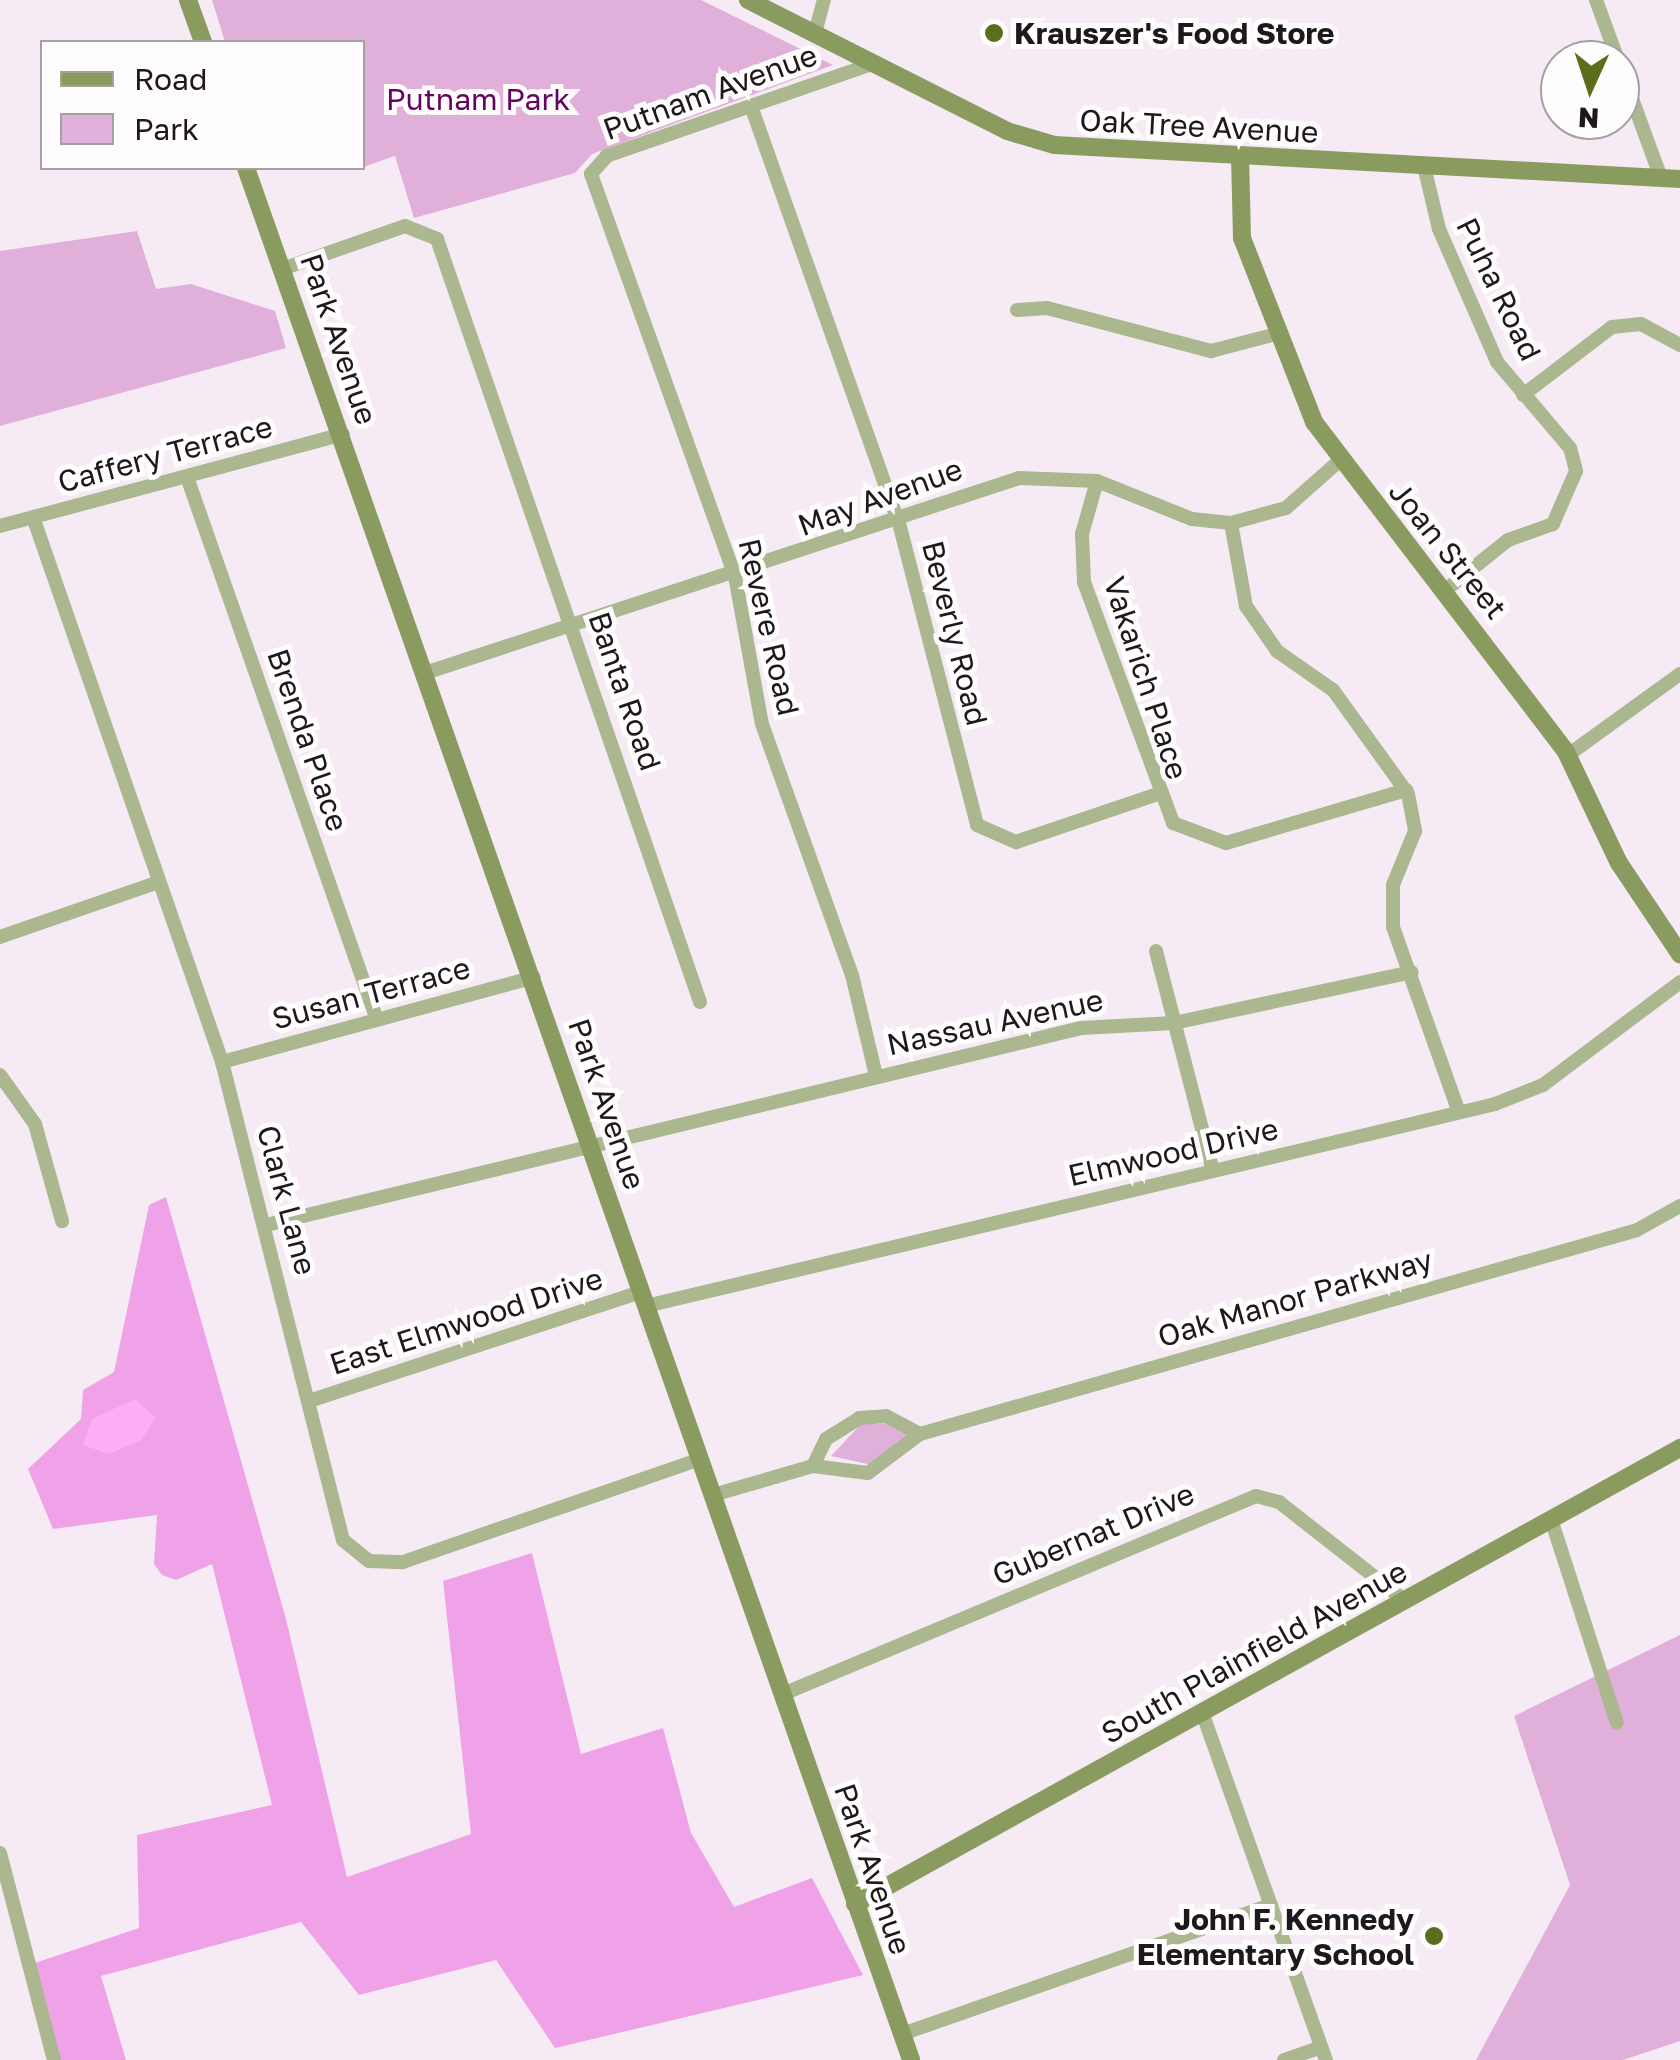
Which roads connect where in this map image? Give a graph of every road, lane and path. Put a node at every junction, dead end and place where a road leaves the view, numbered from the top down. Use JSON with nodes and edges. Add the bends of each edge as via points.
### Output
{"nodes":[{"id":1,"x":188,"y":0,"type":"edge"},
{"id":2,"x":748,"y":0,"type":"edge"},
{"id":3,"x":824,"y":0,"type":"edge"},
{"id":4,"x":1596,"y":0,"type":"edge"},
{"id":5,"x":815,"y":33,"type":"junction"},
{"id":6,"x":202,"y":40,"type":"edge"},
{"id":7,"x":1611,"y":40,"type":"edge"},
{"id":8,"x":875,"y":63,"type":"junction"},
{"id":9,"x":751,"y":106,"type":"junction"},
{"id":10,"x":1640,"y":110,"type":"edge"},
{"id":11,"x":1240,"y":156,"type":"junction"},
{"id":12,"x":1424,"y":166,"type":"junction"},
{"id":13,"x":247,"y":170,"type":"edge"},
{"id":14,"x":1670,"y":178,"type":"edge"},
{"id":15,"x":594,"y":195,"type":"joint"},
{"id":16,"x":285,"y":268,"type":"junction"},
{"id":17,"x":1017,"y":310,"type":"dead end"},
{"id":18,"x":1280,"y":333,"type":"junction"},
{"id":19,"x":1680,"y":345,"type":"edge"},
{"id":20,"x":1524,"y":395,"type":"junction"},
{"id":21,"x":343,"y":434,"type":"junction"},
{"id":22,"x":1338,"y":462,"type":"junction"},
{"id":23,"x":187,"y":477,"type":"junction"},
{"id":24,"x":1097,"y":481,"type":"junction"},
{"id":25,"x":33,"y":517,"type":"junction"},
{"id":26,"x":899,"y":523,"type":"junction"},
{"id":27,"x":1231,"y":523,"type":"junction"},
{"id":28,"x":0,"y":526,"type":"edge"},
{"id":29,"x":735,"y":576,"type":"junction"},
{"id":30,"x":1448,"y":588,"type":"junction"},
{"id":31,"x":574,"y":626,"type":"junction"},
{"id":32,"x":428,"y":672,"type":"junction"},
{"id":33,"x":1680,"y":674,"type":"edge"},
{"id":34,"x":1568,"y":755,"type":"junction"},
{"id":35,"x":1406,"y":790,"type":"junction"},
{"id":36,"x":1155,"y":795,"type":"junction"},
{"id":37,"x":156,"y":883,"type":"junction"},
{"id":38,"x":0,"y":937,"type":"edge"},
{"id":39,"x":1156,"y":951,"type":"dead end"},
{"id":40,"x":1680,"y":954,"type":"edge"},
{"id":41,"x":1412,"y":972,"type":"junction"},
{"id":42,"x":534,"y":977,"type":"junction"},
{"id":43,"x":1680,"y":982,"type":"edge"},
{"id":44,"x":700,"y":1002,"type":"dead end"},
{"id":45,"x":377,"y":1020,"type":"junction"},
{"id":46,"x":1174,"y":1023,"type":"junction"},
{"id":47,"x":222,"y":1062,"type":"junction"},
{"id":48,"x":0,"y":1075,"type":"edge"},
{"id":49,"x":876,"y":1076,"type":"junction"},
{"id":50,"x":1458,"y":1112,"type":"junction"},
{"id":51,"x":591,"y":1142,"type":"junction"},
{"id":52,"x":1213,"y":1171,"type":"junction"},
{"id":53,"x":1680,"y":1206,"type":"edge"},
{"id":54,"x":62,"y":1221,"type":"dead end"},
{"id":55,"x":266,"y":1225,"type":"junction"},
{"id":56,"x":644,"y":1300,"type":"junction"},
{"id":57,"x":309,"y":1401,"type":"junction"},
{"id":58,"x":920,"y":1434,"type":"junction"},
{"id":59,"x":1680,"y":1448,"type":"edge"},
{"id":60,"x":700,"y":1458,"type":"junction"},
{"id":61,"x":814,"y":1466,"type":"junction"},
{"id":62,"x":713,"y":1495,"type":"junction"},
{"id":63,"x":1551,"y":1519,"type":"junction"},
{"id":64,"x":1404,"y":1600,"type":"junction"},
{"id":65,"x":782,"y":1694,"type":"junction"},
{"id":66,"x":1202,"y":1712,"type":"junction"},
{"id":67,"x":1617,"y":1723,"type":"dead end"},
{"id":68,"x":0,"y":1853,"type":"edge"},
{"id":69,"x":856,"y":1904,"type":"junction"},
{"id":70,"x":1270,"y":1904,"type":"junction"},
{"id":71,"x":902,"y":2034,"type":"junction"},
{"id":72,"x":1323,"y":2054,"type":"edge"},
{"id":73,"x":54,"y":2060,"type":"edge"},
{"id":74,"x":911,"y":2060,"type":"edge"},
{"id":75,"x":1284,"y":2060,"type":"edge"}],
"edges":[{"from":1,"to":6,"type":"street"},
{"from":2,"to":5,"type":"street","name":"Oak Tree Avenue"},
{"from":3,"to":5,"type":"street"},
{"from":4,"to":7,"type":"street"},
{"from":5,"to":8,"type":"street","name":"Oak Tree Avenue"},
{"from":8,"to":9,"type":"street","name":"Putnam Avenue"},
{"from":8,"to":11,"type":"street","name":"Oak Tree Avenue","via":[[1035,140]]},
{"from":9,"to":15,"type":"street","name":"Putnam Avenue","via":[[607,156],[592,169]]},
{"from":9,"to":26,"type":"street","name":"Beverly Road"},
{"from":10,"to":14,"type":"street"},
{"from":11,"to":12,"type":"street","name":"Oak Tree Avenue"},
{"from":11,"to":18,"type":"street","name":"Joan Street","via":[[1242,238]]},
{"from":12,"to":14,"type":"street","name":"Oak Tree Avenue"},
{"from":12,"to":20,"type":"street","name":"Puha Road","via":[[1452,262],[1498,362]]},
{"from":13,"to":16,"type":"street","name":"Park Avenue"},
{"from":15,"to":29,"type":"street","name":"Revere Road"},
{"from":16,"to":21,"type":"street","name":"Park Avenue"},
{"from":16,"to":31,"type":"street","name":"Banta Road","via":[[406,226],[428,228]]},
{"from":17,"to":18,"type":"street","via":[[1047,308],[1196,350]]},
{"from":18,"to":22,"type":"street","name":"Joan Street"},
{"from":19,"to":20,"type":"street","via":[[1641,324],[1612,328]]},
{"from":20,"to":30,"type":"street","name":"Puha Road","via":[[1570,448],[1568,504],[1553,524],[1508,540]]},
{"from":21,"to":23,"type":"street","name":"Caffery Terrace"},
{"from":21,"to":32,"type":"street","name":"Park Avenue"},
{"from":22,"to":27,"type":"street","name":"May Avenue","via":[[1286,508]]},
{"from":22,"to":30,"type":"street","name":"Joan Street"},
{"from":23,"to":25,"type":"street","name":"Caffery Terrace"},
{"from":23,"to":45,"type":"street","name":"Brenda Place"},
{"from":24,"to":26,"type":"street","name":"May Avenue","via":[[1019,478]]},
{"from":24,"to":27,"type":"street","name":"May Avenue","via":[[1192,518]]},
{"from":24,"to":36,"type":"street","name":"Vakarich Place","via":[[1082,534],[1084,582]]},
{"from":25,"to":28,"type":"street","name":"Caffery Terrace"},
{"from":25,"to":37,"type":"street","name":"Clark Lane"},
{"from":26,"to":29,"type":"street","name":"May Avenue"},
{"from":26,"to":36,"type":"street","name":"Beverly Road","via":[[977,824],[1016,842]]},
{"from":27,"to":35,"type":"street","via":[[1246,606],[1277,651],[1333,690]]},
{"from":29,"to":31,"type":"street","name":"May Avenue"},
{"from":29,"to":49,"type":"street","name":"Revere Road","via":[[762,724],[852,975]]},
{"from":30,"to":34,"type":"street","name":"Joan Street"},
{"from":31,"to":32,"type":"street","name":"May Avenue"},
{"from":31,"to":44,"type":"street","name":"Banta Road"},
{"from":32,"to":42,"type":"street","name":"Park Avenue"},
{"from":33,"to":34,"type":"street"},
{"from":34,"to":40,"type":"street","name":"Joan Street","via":[[1619,863]]},
{"from":35,"to":36,"type":"street","name":"Vakarich Place","via":[[1226,843],[1184,832]]},
{"from":35,"to":41,"type":"street","via":[[1415,831],[1390,910]]},
{"from":37,"to":38,"type":"street"},
{"from":37,"to":47,"type":"street","name":"Clark Lane"},
{"from":39,"to":46,"type":"street"},
{"from":41,"to":46,"type":"street","name":"Nassau Avenue"},
{"from":41,"to":50,"type":"street"},
{"from":42,"to":45,"type":"street","name":"Susan Terrace"},
{"from":42,"to":51,"type":"street","name":"Park Avenue"},
{"from":43,"to":50,"type":"street","name":"Elmwood Drive","via":[[1543,1085]]},
{"from":45,"to":47,"type":"street","name":"Susan Terrace"},
{"from":46,"to":49,"type":"street","name":"Nassau Avenue","via":[[1081,1028]]},
{"from":46,"to":52,"type":"street"},
{"from":47,"to":55,"type":"street","name":"Clark Lane"},
{"from":48,"to":54,"type":"street","via":[[34,1124]]},
{"from":49,"to":51,"type":"street","name":"Nassau Avenue"},
{"from":50,"to":52,"type":"street","name":"Elmwood Drive"},
{"from":51,"to":55,"type":"street","name":"Nassau Avenue"},
{"from":51,"to":56,"type":"street","name":"Park Avenue"},
{"from":52,"to":56,"type":"street","name":"Elmwood Drive"},
{"from":53,"to":58,"type":"street","name":"Oak Manor Parkway","via":[[1637,1230]]},
{"from":55,"to":57,"type":"street","name":"Clark Lane"},
{"from":56,"to":57,"type":"street","name":"East Elmwood Drive"},
{"from":56,"to":60,"type":"street","name":"Park Avenue"},
{"from":57,"to":60,"type":"street","name":"Clark Lane","via":[[337,1528],[350,1549],[380,1563]]},
{"from":58,"to":61,"type":"street","name":"Oak Manor Parkway","via":[[868,1473]]},
{"from":58,"to":61,"type":"street","via":[[898,1420],[859,1418],[826,1438]]},
{"from":59,"to":63,"type":"street","name":"South Plainfield Avenue"},
{"from":60,"to":62,"type":"street","name":"Park Avenue"},
{"from":61,"to":62,"type":"street","name":"Oak Manor Parkway"},
{"from":62,"to":65,"type":"street","name":"Park Avenue"},
{"from":63,"to":64,"type":"street","name":"South Plainfield Avenue"},
{"from":63,"to":67,"type":"street"},
{"from":64,"to":65,"type":"street","name":"Gubernat Drive","via":[[1294,1512],[1256,1496]]},
{"from":64,"to":66,"type":"street","name":"South Plainfield Avenue"},
{"from":65,"to":69,"type":"street","name":"Park Avenue"},
{"from":66,"to":69,"type":"street","name":"South Plainfield Avenue"},
{"from":66,"to":70,"type":"street"},
{"from":68,"to":73,"type":"street"},
{"from":69,"to":71,"type":"street","name":"Park Avenue"},
{"from":70,"to":71,"type":"street"},
{"from":70,"to":72,"type":"street"},
{"from":71,"to":74,"type":"street","name":"Park Avenue"},
{"from":72,"to":75,"type":"street"}]}
